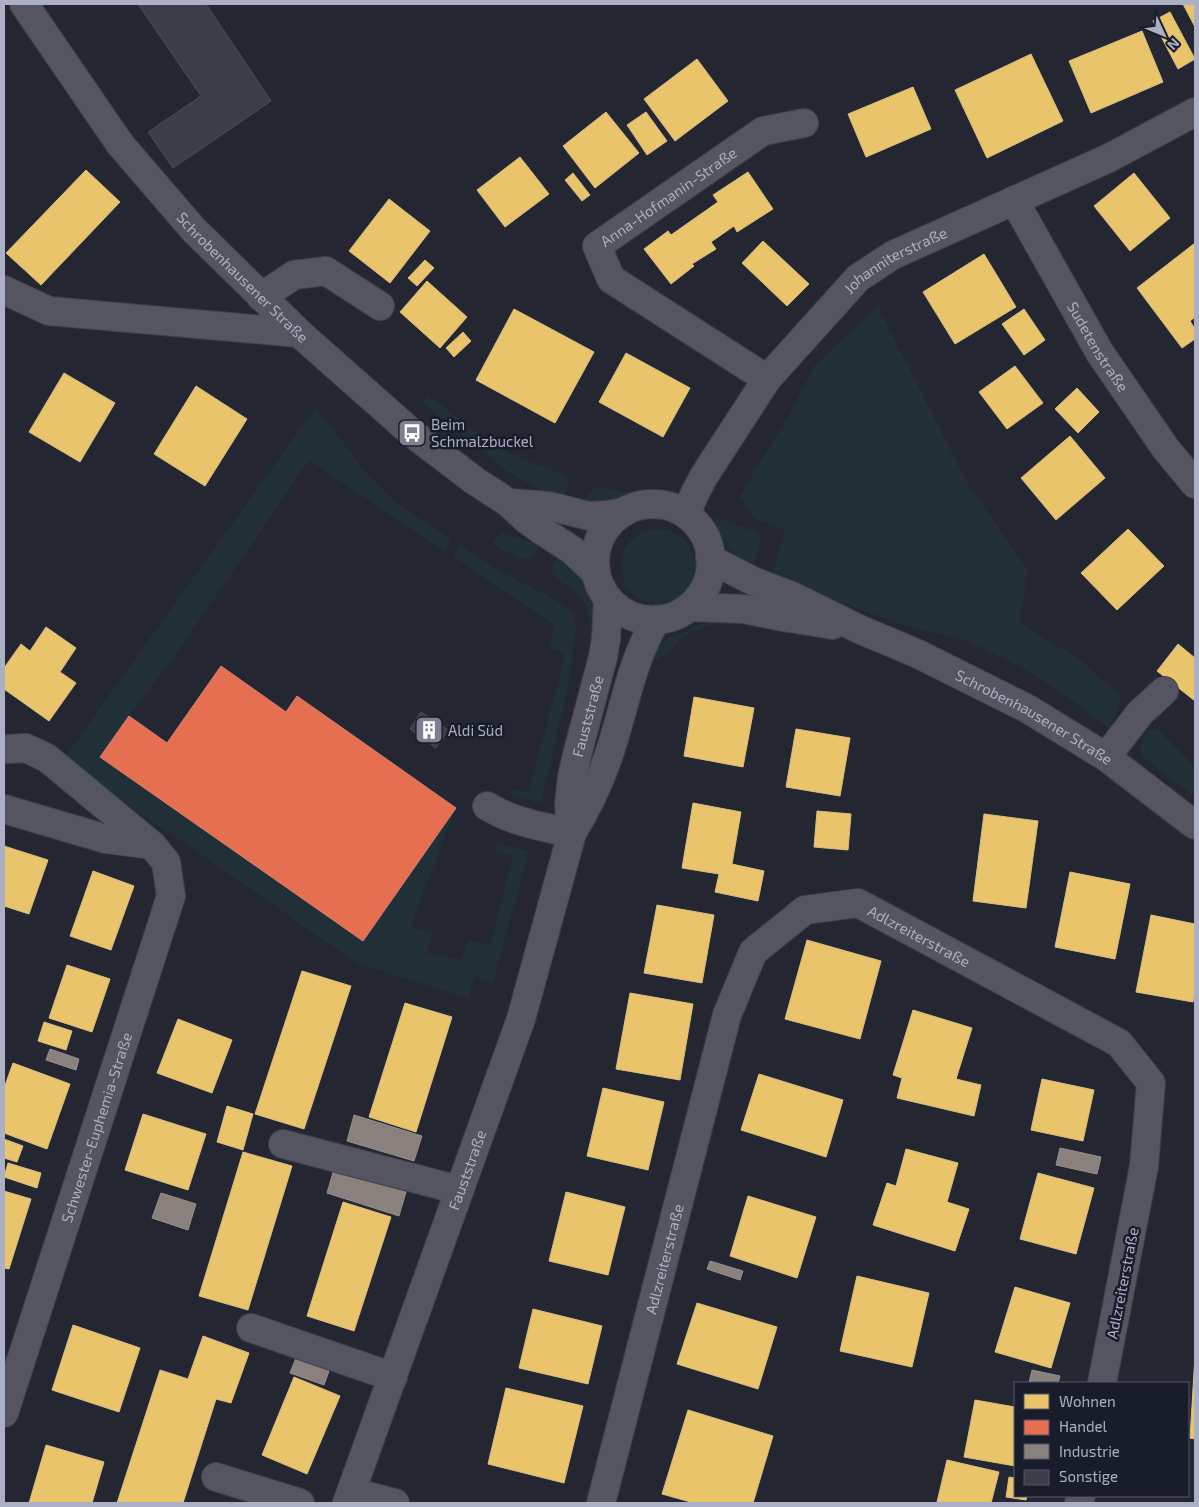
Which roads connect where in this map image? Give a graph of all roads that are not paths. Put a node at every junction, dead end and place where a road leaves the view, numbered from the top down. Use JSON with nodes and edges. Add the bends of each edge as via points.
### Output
{"nodes":[{"id":1,"x":24,"y":4,"type":"edge"},
{"id":2,"x":1195,"y":112,"type":"edge"},
{"id":3,"x":804,"y":123,"type":"dead end"},
{"id":4,"x":1014,"y":200,"type":"junction"},
{"id":5,"x":4,"y":290,"type":"edge"},
{"id":6,"x":261,"y":297,"type":"junction"},
{"id":7,"x":380,"y":306,"type":"dead end"},
{"id":8,"x":298,"y":333,"type":"junction"},
{"id":9,"x":767,"y":379,"type":"junction"},
{"id":10,"x":1195,"y":484,"type":"edge"},
{"id":11,"x":509,"y":504,"type":"junction"},
{"id":12,"x":624,"y":512,"type":"junction"},
{"id":13,"x":686,"y":514,"type":"junction"},
{"id":14,"x":710,"y":559,"type":"junction"},
{"id":15,"x":596,"y":573,"type":"junction"},
{"id":16,"x":608,"y":600,"type":"junction"},
{"id":17,"x":690,"y":607,"type":"junction"},
{"id":18,"x":656,"y":620,"type":"junction"},
{"id":19,"x":861,"y":630,"type":"junction"},
{"id":20,"x":1164,"y":690,"type":"dead end"},
{"id":21,"x":5,"y":750,"type":"edge"},
{"id":22,"x":1106,"y":757,"type":"junction"},
{"id":23,"x":487,"y":806,"type":"dead end"},
{"id":24,"x":4,"y":809,"type":"edge"},
{"id":25,"x":1195,"y":825,"type":"edge"},
{"id":26,"x":572,"y":833,"type":"junction"},
{"id":27,"x":152,"y":845,"type":"junction"},
{"id":28,"x":283,"y":1144,"type":"dead end"},
{"id":29,"x":459,"y":1190,"type":"junction"},
{"id":30,"x":251,"y":1328,"type":"dead end"},
{"id":31,"x":393,"y":1377,"type":"junction"},
{"id":32,"x":1102,"y":1382,"type":"edge"},
{"id":33,"x":4,"y":1413,"type":"edge"},
{"id":34,"x":216,"y":1477,"type":"dead end"},
{"id":35,"x":350,"y":1498,"type":"edge"},
{"id":36,"x":300,"y":1503,"type":"edge"},
{"id":37,"x":395,"y":1503,"type":"edge"},
{"id":38,"x":601,"y":1503,"type":"edge"}],
"edges":[{"from":1,"to":6,"type":"street","name":"Schrobenhausener Straße","via":[[120,144],[193,229]]},
{"from":2,"to":4,"type":"street","name":"Johanniterstraße","via":[[1109,158]]},
{"from":3,"to":9,"type":"street","name":"Anna-Hofmanin-Straße","via":[[763,131],[597,246],[611,279]]},
{"from":4,"to":9,"type":"street","name":"Johanniterstraße","via":[[893,255],[858,278]]},
{"from":4,"to":10,"type":"street","name":"Sudetenstraße","via":[[1100,353],[1166,449]]},
{"from":5,"to":8,"type":"street","via":[[49,312]]},
{"from":6,"to":7,"type":"street","via":[[294,275],[326,271]]},
{"from":6,"to":8,"type":"street","name":"Schrobenhausener Straße"},
{"from":8,"to":11,"type":"street","name":"Schrobenhausener Straße","via":[[412,433]]},
{"from":9,"to":13,"type":"street","name":"Johanniterstraße","via":[[704,476]]},
{"from":11,"to":12,"type":"street","via":[[549,506],[589,516]]},
{"from":11,"to":15,"type":"street","name":"Schrobenhausener Straße","via":[[572,550]]},
{"from":12,"to":13,"type":"street","via":[[655,504]]},
{"from":12,"to":15,"type":"street","via":[[609,524],[599,540],[595,556]]},
{"from":13,"to":14,"type":"street","via":[[707,542]]},
{"from":14,"to":17,"type":"street","via":[[705,586]]},
{"from":14,"to":19,"type":"street","name":"Schrobenhausener Straße"},
{"from":15,"to":16,"type":"street"},
{"from":16,"to":18,"type":"street","via":[[633,617]]},
{"from":16,"to":26,"type":"street","name":"Fauststraße","via":[[603,657],[572,778],[569,805]]},
{"from":17,"to":18,"type":"street"},
{"from":17,"to":19,"type":"street","name":"Schrobenhausener Straße","via":[[744,609]]},
{"from":18,"to":26,"type":"street","name":"Fauststraße","via":[[635,666],[604,768]]},
{"from":19,"to":22,"type":"street","name":"Schrobenhausener Straße","via":[[916,653],[1028,709]]},
{"from":20,"to":22,"type":"street","via":[[1140,713]]},
{"from":21,"to":27,"type":"street","name":"Schwester-Euphemia-Straße","via":[[26,748],[47,758]]},
{"from":22,"to":25,"type":"street","name":"Schrobenhausener Straße"},
{"from":23,"to":26,"type":"street","via":[[504,816]]},
{"from":24,"to":27,"type":"street","via":[[106,839]]},
{"from":26,"to":29,"type":"street","name":"Fauststraße","via":[[521,1019]]},
{"from":27,"to":33,"type":"street","name":"Schwester-Euphemia-Straße","via":[[166,862],[171,896]]},
{"from":28,"to":29,"type":"street"},
{"from":29,"to":31,"type":"street","name":"Fauststraße"},
{"from":30,"to":31,"type":"street"},
{"from":31,"to":35,"type":"street","name":"Fauststraße"},
{"from":32,"to":38,"type":"street","name":"Adlzreiterstraße","via":[[1144,1166],[1152,1083],[1119,1043],[858,904],[805,910],[753,952],[727,1015]]},
{"from":34,"to":36,"type":"street"},
{"from":35,"to":37,"type":"street"}]}
